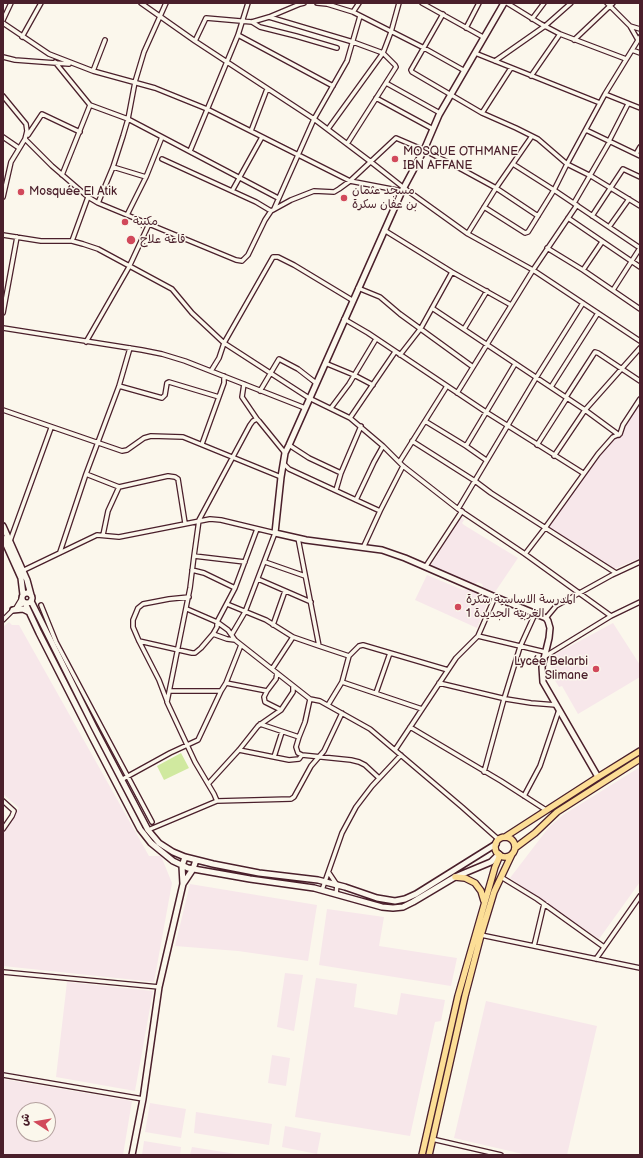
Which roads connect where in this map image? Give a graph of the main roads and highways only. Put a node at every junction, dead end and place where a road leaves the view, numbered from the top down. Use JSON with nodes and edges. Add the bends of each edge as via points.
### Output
{"nodes":[{"id":1,"x":640,"y":751,"type":"edge"},
{"id":2,"x":640,"y":759,"type":"edge"},
{"id":3,"x":505,"y":837,"type":"junction"},
{"id":4,"x":513,"y":851,"type":"junction"},
{"id":5,"x":500,"y":855,"type":"junction"},
{"id":6,"x":455,"y":877,"type":"road end"},
{"id":7,"x":484,"y":901,"type":"junction"},
{"id":8,"x":422,"y":1155,"type":"edge"},
{"id":9,"x":429,"y":1155,"type":"edge"}],
"edges":[{"from":1,"to":3,"type":"main road"},
{"from":2,"to":4,"type":"main road","via":[[557,812]]},
{"from":3,"to":4,"type":"main road","via":[[512,840]]},
{"from":3,"to":5,"type":"main road","via":[[497,841],[496,850]]},
{"from":4,"to":5,"type":"main road","via":[[506,856]]},
{"from":4,"to":9,"type":"main road","via":[[492,898],[464,996]]},
{"from":5,"to":7,"type":"main road"},
{"from":6,"to":7,"type":"main road","via":[[466,878],[475,883]]},
{"from":7,"to":8,"type":"main road","via":[[458,996]]}]}
